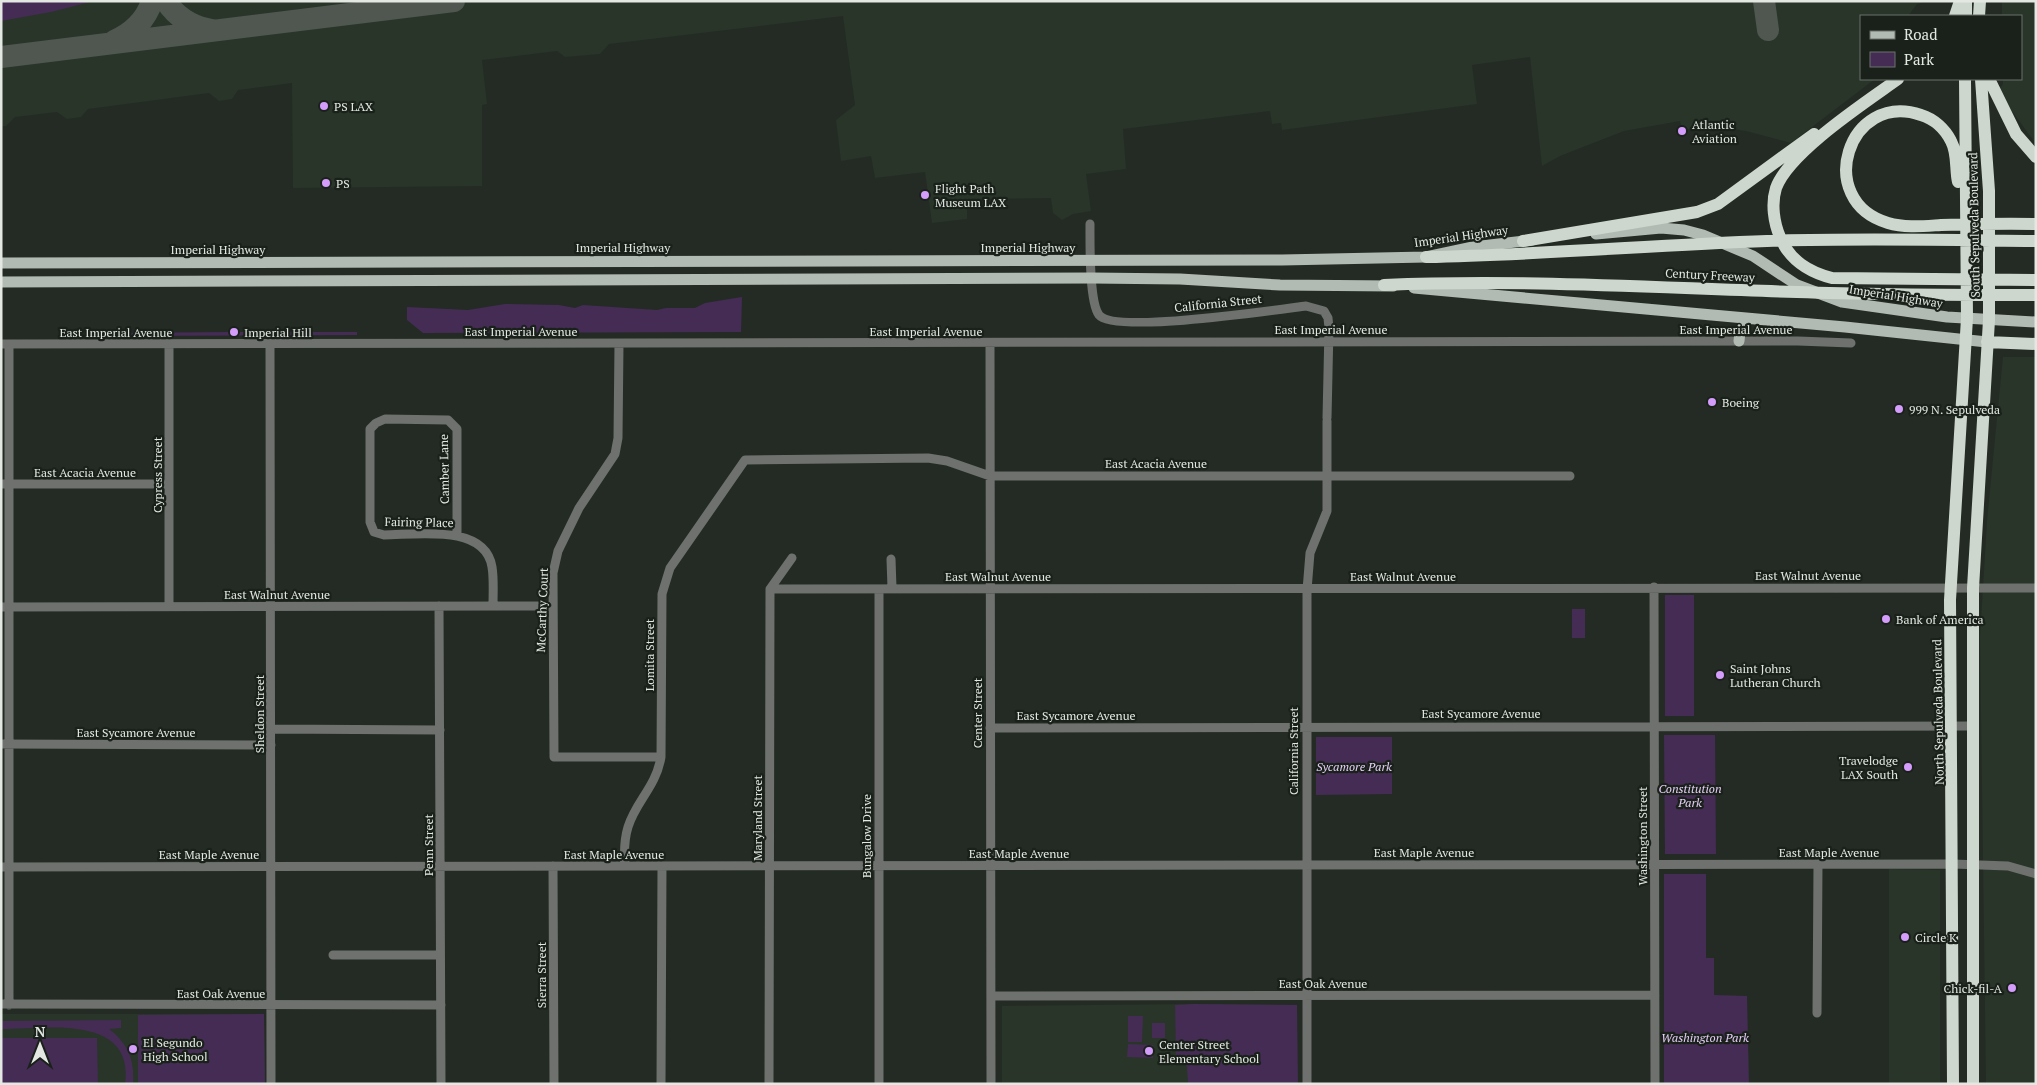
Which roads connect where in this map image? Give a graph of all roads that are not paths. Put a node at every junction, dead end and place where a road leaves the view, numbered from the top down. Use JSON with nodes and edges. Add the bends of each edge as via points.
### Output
{"nodes":[{"id":1,"x":1960,"y":1,"type":"edge"},
{"id":2,"x":1966,"y":1,"type":"edge"},
{"id":3,"x":1980,"y":1,"type":"edge"},
{"id":4,"x":1955,"y":15,"type":"edge"},
{"id":5,"x":1966,"y":15,"type":"edge"},
{"id":6,"x":1980,"y":15,"type":"edge"},
{"id":7,"x":1897,"y":80,"type":"edge"},
{"id":8,"x":1965,"y":80,"type":"edge"},
{"id":9,"x":1981,"y":80,"type":"edge"},
{"id":10,"x":1989,"y":80,"type":"edge"},
{"id":11,"x":1865,"y":103,"type":"junction"},
{"id":12,"x":2036,"y":158,"type":"edge"},
{"id":13,"x":1966,"y":211,"type":"junction"},
{"id":14,"x":1090,"y":224,"type":"dead end"},
{"id":15,"x":2036,"y":224,"type":"edge"},
{"id":16,"x":1523,"y":241,"type":"junction"},
{"id":17,"x":2036,"y":241,"type":"edge"},
{"id":18,"x":1426,"y":257,"type":"junction"},
{"id":19,"x":620,"y":260,"type":"junction"},
{"id":20,"x":1091,"y":260,"type":"junction"},
{"id":21,"x":1,"y":263,"type":"edge"},
{"id":22,"x":620,"y":278,"type":"junction"},
{"id":23,"x":1092,"y":278,"type":"junction"},
{"id":24,"x":2036,"y":280,"type":"edge"},
{"id":25,"x":1,"y":282,"type":"edge"},
{"id":26,"x":1384,"y":285,"type":"junction"},
{"id":27,"x":2036,"y":295,"type":"edge"},
{"id":28,"x":1967,"y":318,"type":"junction"},
{"id":29,"x":1747,"y":319,"type":"junction"},
{"id":30,"x":1989,"y":320,"type":"junction"},
{"id":31,"x":2036,"y":322,"type":"edge"},
{"id":32,"x":1966,"y":340,"type":"junction"},
{"id":33,"x":1329,"y":341,"type":"junction"},
{"id":34,"x":1739,"y":341,"type":"junction"},
{"id":35,"x":1987,"y":342,"type":"junction"},
{"id":36,"x":990,"y":343,"type":"junction"},
{"id":37,"x":1851,"y":343,"type":"dead end"},
{"id":38,"x":5,"y":344,"type":"edge"},
{"id":39,"x":169,"y":344,"type":"junction"},
{"id":40,"x":270,"y":344,"type":"junction"},
{"id":41,"x":619,"y":344,"type":"junction"},
{"id":42,"x":2036,"y":344,"type":"edge"},
{"id":43,"x":376,"y":423,"type":"joint"},
{"id":44,"x":745,"y":460,"type":"joint"},
{"id":45,"x":1328,"y":475,"type":"junction"},
{"id":46,"x":990,"y":476,"type":"junction"},
{"id":47,"x":1570,"y":476,"type":"dead end"},
{"id":48,"x":5,"y":484,"type":"edge"},
{"id":49,"x":169,"y":484,"type":"junction"},
{"id":50,"x":457,"y":535,"type":"junction"},
{"id":51,"x":792,"y":558,"type":"dead end"},
{"id":52,"x":891,"y":560,"type":"dead end"},
{"id":53,"x":1654,"y":587,"type":"junction"},
{"id":54,"x":892,"y":588,"type":"junction"},
{"id":55,"x":989,"y":588,"type":"junction"},
{"id":56,"x":1951,"y":588,"type":"junction"},
{"id":57,"x":1973,"y":588,"type":"junction"},
{"id":58,"x":2036,"y":588,"type":"edge"},
{"id":59,"x":770,"y":589,"type":"junction"},
{"id":60,"x":879,"y":589,"type":"junction"},
{"id":61,"x":1307,"y":590,"type":"junction"},
{"id":62,"x":170,"y":606,"type":"junction"},
{"id":63,"x":271,"y":606,"type":"junction"},
{"id":64,"x":440,"y":606,"type":"junction"},
{"id":65,"x":494,"y":606,"type":"junction"},
{"id":66,"x":552,"y":606,"type":"junction"},
{"id":67,"x":5,"y":607,"type":"edge"},
{"id":68,"x":1654,"y":725,"type":"junction"},
{"id":69,"x":1306,"y":726,"type":"junction"},
{"id":70,"x":1951,"y":726,"type":"junction"},
{"id":71,"x":1973,"y":726,"type":"junction"},
{"id":72,"x":990,"y":728,"type":"junction"},
{"id":73,"x":271,"y":729,"type":"junction"},
{"id":74,"x":440,"y":730,"type":"junction"},
{"id":75,"x":4,"y":744,"type":"edge"},
{"id":76,"x":271,"y":745,"type":"junction"},
{"id":77,"x":661,"y":757,"type":"junction"},
{"id":78,"x":1654,"y":864,"type":"junction"},
{"id":79,"x":1818,"y":864,"type":"junction"},
{"id":80,"x":1953,"y":864,"type":"junction"},
{"id":81,"x":879,"y":865,"type":"junction"},
{"id":82,"x":1306,"y":865,"type":"junction"},
{"id":83,"x":1973,"y":865,"type":"junction"},
{"id":84,"x":441,"y":866,"type":"junction"},
{"id":85,"x":553,"y":866,"type":"junction"},
{"id":86,"x":625,"y":866,"type":"junction"},
{"id":87,"x":662,"y":866,"type":"junction"},
{"id":88,"x":769,"y":866,"type":"junction"},
{"id":89,"x":990,"y":866,"type":"junction"},
{"id":90,"x":4,"y":867,"type":"edge"},
{"id":91,"x":270,"y":867,"type":"junction"},
{"id":92,"x":2036,"y":874,"type":"edge"},
{"id":93,"x":440,"y":954,"type":"junction"},
{"id":94,"x":333,"y":955,"type":"dead end"},
{"id":95,"x":1306,"y":995,"type":"junction"},
{"id":96,"x":1655,"y":995,"type":"junction"},
{"id":97,"x":991,"y":996,"type":"junction"},
{"id":98,"x":5,"y":1004,"type":"edge"},
{"id":99,"x":271,"y":1005,"type":"junction"},
{"id":100,"x":441,"y":1005,"type":"junction"},
{"id":101,"x":1817,"y":1013,"type":"dead end"},
{"id":102,"x":271,"y":1084,"type":"edge"},
{"id":103,"x":441,"y":1084,"type":"edge"},
{"id":104,"x":554,"y":1084,"type":"edge"},
{"id":105,"x":661,"y":1084,"type":"edge"},
{"id":106,"x":769,"y":1084,"type":"edge"},
{"id":107,"x":879,"y":1084,"type":"edge"},
{"id":108,"x":991,"y":1084,"type":"edge"},
{"id":109,"x":1307,"y":1084,"type":"edge"},
{"id":110,"x":1655,"y":1084,"type":"edge"},
{"id":111,"x":1952,"y":1084,"type":"edge"},
{"id":112,"x":1973,"y":1084,"type":"edge"}],
"edges":[{"from":1,"to":4,"type":"highway"},
{"from":2,"to":5,"type":"highway"},
{"from":3,"to":6,"type":"highway"},
{"from":7,"to":11,"type":"highway"},
{"from":8,"to":13,"type":"highway","name":"South Sepulveda Boulevard"},
{"from":9,"to":30,"type":"highway","name":"South Sepulveda Boulevard","via":[[1989,191]]},
{"from":10,"to":12,"type":"highway","via":[[2016,134]]},
{"from":11,"to":16,"type":"highway","via":[[1848,110],[1711,206],[1697,212]]},
{"from":11,"to":24,"type":"highway","via":[[1796,159],[1776,188],[1773,201],[1778,231],[1793,258],[1808,270],[1832,278]]},
{"from":13,"to":15,"type":"highway","via":[[1957,177],[1955,153],[1941,127],[1928,118],[1903,112],[1888,113],[1870,122],[1857,134],[1848,150],[1847,183],[1862,208],[1878,219],[1900,226]]},
{"from":13,"to":28,"type":"highway","name":"South Sepulveda Boulevard"},
{"from":14,"to":20,"type":"street","name":"California Street"},
{"from":16,"to":18,"type":"main road","name":"Imperial Highway"},
{"from":16,"to":28,"type":"main road","name":"Imperial Highway","via":[[1661,228],[1684,230],[1752,256],[1797,285],[1842,302]]},
{"from":17,"to":18,"type":"highway","via":[[1850,239]]},
{"from":18,"to":20,"type":"main road","name":"Imperial Highway"},
{"from":19,"to":20,"type":"main road","name":"Imperial Highway"},
{"from":19,"to":21,"type":"main road","name":"Imperial Highway"},
{"from":19,"to":22,"type":"main road"},
{"from":20,"to":23,"type":"street","name":"California Street"},
{"from":22,"to":23,"type":"main road"},
{"from":22,"to":25,"type":"main road"},
{"from":23,"to":26,"type":"main road"},
{"from":23,"to":33,"type":"street","name":"California Street","via":[[1095,309],[1108,321],[1151,323],[1312,306],[1324,311],[1328,318]]},
{"from":26,"to":27,"type":"highway","name":"Century Freeway","via":[[1588,283],[1898,295]]},
{"from":26,"to":29,"type":"main road"},
{"from":28,"to":30,"type":"main road","name":"Imperial Highway"},
{"from":28,"to":32,"type":"highway","name":"South Sepulveda Boulevard"},
{"from":29,"to":32,"type":"main road"},
{"from":29,"to":34,"type":"main road"},
{"from":30,"to":31,"type":"main road","name":"Imperial Highway"},
{"from":30,"to":35,"type":"highway","name":"South Sepulveda Boulevard"},
{"from":32,"to":35,"type":"main road"},
{"from":32,"to":56,"type":"highway","name":"North Sepulveda Boulevard"},
{"from":33,"to":34,"type":"street","name":"East Imperial Avenue"},
{"from":33,"to":36,"type":"street","name":"East Imperial Avenue"},
{"from":33,"to":45,"type":"street","name":"California Street"},
{"from":34,"to":37,"type":"street","name":"East Imperial Avenue"},
{"from":35,"to":42,"type":"highway"},
{"from":35,"to":57,"type":"highway"},
{"from":36,"to":41,"type":"street","name":"East Imperial Avenue"},
{"from":36,"to":46,"type":"street","name":"Center Street"},
{"from":38,"to":39,"type":"street","name":"East Imperial Avenue"},
{"from":38,"to":48,"type":"street"},
{"from":39,"to":40,"type":"street","name":"East Imperial Avenue"},
{"from":39,"to":49,"type":"street","name":"Cypress Street"},
{"from":40,"to":41,"type":"street","name":"East Imperial Avenue"},
{"from":40,"to":63,"type":"street","name":"Sheldon Street"},
{"from":41,"to":66,"type":"street","name":"McCarthy Court","via":[[615,454],[579,508],[558,551],[553,573]]},
{"from":43,"to":50,"type":"street","name":"Camber Lane","via":[[394,420],[448,420],[453,423],[457,430]]},
{"from":43,"to":50,"type":"street","name":"Fairing Place","via":[[370,429],[370,522],[374,532],[384,535]]},
{"from":44,"to":46,"type":"street","name":"East Acacia Avenue","via":[[928,458]]},
{"from":44,"to":77,"type":"street","name":"Lomita Street","via":[[670,568],[662,594]]},
{"from":45,"to":46,"type":"street","name":"East Acacia Avenue"},
{"from":45,"to":47,"type":"street","name":"East Acacia Avenue"},
{"from":45,"to":61,"type":"street","name":"California Street","via":[[1327,512],[1310,552]]},
{"from":46,"to":55,"type":"street","name":"Center Street"},
{"from":48,"to":49,"type":"street","name":"East Acacia Avenue"},
{"from":48,"to":67,"type":"street"},
{"from":49,"to":62,"type":"street","name":"Cypress Street"},
{"from":50,"to":65,"type":"street","name":"Fairing Place","via":[[475,541],[488,556],[492,566]]},
{"from":51,"to":59,"type":"street"},
{"from":52,"to":54,"type":"street"},
{"from":53,"to":56,"type":"street","name":"East Walnut Avenue"},
{"from":53,"to":61,"type":"street","name":"East Walnut Avenue"},
{"from":53,"to":68,"type":"street","name":"Washington Street"},
{"from":54,"to":55,"type":"street","name":"East Walnut Avenue"},
{"from":54,"to":60,"type":"street","name":"East Walnut Avenue"},
{"from":55,"to":61,"type":"street","name":"East Walnut Avenue"},
{"from":55,"to":72,"type":"street","name":"Center Street"},
{"from":56,"to":57,"type":"street","name":"East Walnut Avenue"},
{"from":56,"to":70,"type":"highway","name":"North Sepulveda Boulevard"},
{"from":57,"to":58,"type":"street","name":"East Walnut Avenue"},
{"from":57,"to":71,"type":"highway"},
{"from":59,"to":60,"type":"street","name":"East Walnut Avenue"},
{"from":59,"to":88,"type":"street","name":"Maryland Street"},
{"from":60,"to":81,"type":"street","name":"Bungalow Drive"},
{"from":61,"to":69,"type":"street","name":"California Street"},
{"from":62,"to":63,"type":"street","name":"East Walnut Avenue"},
{"from":62,"to":67,"type":"street","name":"East Walnut Avenue"},
{"from":63,"to":64,"type":"street","name":"East Walnut Avenue"},
{"from":63,"to":73,"type":"street","name":"Sheldon Street"},
{"from":64,"to":65,"type":"street","name":"East Walnut Avenue"},
{"from":64,"to":74,"type":"street","name":"Penn Street"},
{"from":65,"to":66,"type":"street","name":"East Walnut Avenue"},
{"from":66,"to":77,"type":"street","name":"McCarthy Court","via":[[554,757]]},
{"from":67,"to":75,"type":"street"},
{"from":68,"to":69,"type":"street","name":"East Sycamore Avenue"},
{"from":68,"to":70,"type":"street","name":"East Sycamore Avenue"},
{"from":68,"to":78,"type":"street","name":"Washington Street"},
{"from":69,"to":72,"type":"street","name":"East Sycamore Avenue"},
{"from":69,"to":82,"type":"street","name":"California Street"},
{"from":70,"to":71,"type":"street","name":"East Sycamore Avenue"},
{"from":70,"to":80,"type":"highway","name":"North Sepulveda Boulevard"},
{"from":71,"to":83,"type":"highway"},
{"from":72,"to":89,"type":"street","name":"Center Street"},
{"from":73,"to":74,"type":"street"},
{"from":73,"to":76,"type":"street","name":"Sheldon Street"},
{"from":74,"to":84,"type":"street","name":"Penn Street"},
{"from":75,"to":76,"type":"street","name":"East Sycamore Avenue"},
{"from":75,"to":90,"type":"street"},
{"from":76,"to":91,"type":"street","name":"Sheldon Street"},
{"from":77,"to":86,"type":"street","name":"Lomita Street","via":[[657,776],[628,826]]},
{"from":78,"to":79,"type":"street","name":"East Maple Avenue"},
{"from":78,"to":82,"type":"street","name":"East Maple Avenue"},
{"from":78,"to":96,"type":"street","name":"Washington Street"},
{"from":79,"to":80,"type":"street","name":"East Maple Avenue"},
{"from":79,"to":101,"type":"street"},
{"from":80,"to":83,"type":"street","name":"East Maple Avenue"},
{"from":80,"to":111,"type":"highway","name":"North Sepulveda Boulevard"},
{"from":81,"to":88,"type":"street","name":"East Maple Avenue"},
{"from":81,"to":89,"type":"street","name":"East Maple Avenue"},
{"from":81,"to":107,"type":"street","name":"Bungalow Drive"},
{"from":82,"to":89,"type":"street","name":"East Maple Avenue"},
{"from":82,"to":95,"type":"street","name":"California Street"},
{"from":83,"to":92,"type":"street","name":"East Maple Avenue","via":[[2008,866]]},
{"from":83,"to":112,"type":"highway"},
{"from":84,"to":85,"type":"street","name":"East Maple Avenue"},
{"from":84,"to":91,"type":"street","name":"East Maple Avenue"},
{"from":84,"to":93,"type":"street","name":"Penn Street"},
{"from":85,"to":86,"type":"street","name":"East Maple Avenue"},
{"from":85,"to":104,"type":"street","name":"Sierra Street"},
{"from":86,"to":87,"type":"street","name":"East Maple Avenue"},
{"from":87,"to":88,"type":"street","name":"East Maple Avenue"},
{"from":87,"to":105,"type":"street"},
{"from":88,"to":106,"type":"street","name":"Maryland Street"},
{"from":89,"to":97,"type":"street","name":"Center Street"},
{"from":90,"to":91,"type":"street","name":"East Maple Avenue"},
{"from":90,"to":98,"type":"street"},
{"from":91,"to":99,"type":"street","name":"Sheldon Street"},
{"from":93,"to":94,"type":"street"},
{"from":93,"to":100,"type":"street","name":"Penn Street"},
{"from":95,"to":96,"type":"street","name":"East Oak Avenue"},
{"from":95,"to":97,"type":"street","name":"East Oak Avenue"},
{"from":95,"to":109,"type":"street","name":"California Street"},
{"from":96,"to":110,"type":"street","name":"Washington Street"},
{"from":97,"to":108,"type":"street","name":"Center Street"},
{"from":98,"to":99,"type":"street","name":"East Oak Avenue"},
{"from":99,"to":100,"type":"street","name":"East Oak Avenue"},
{"from":99,"to":102,"type":"street","name":"Sheldon Street"},
{"from":100,"to":103,"type":"street","name":"Penn Street"}]}
